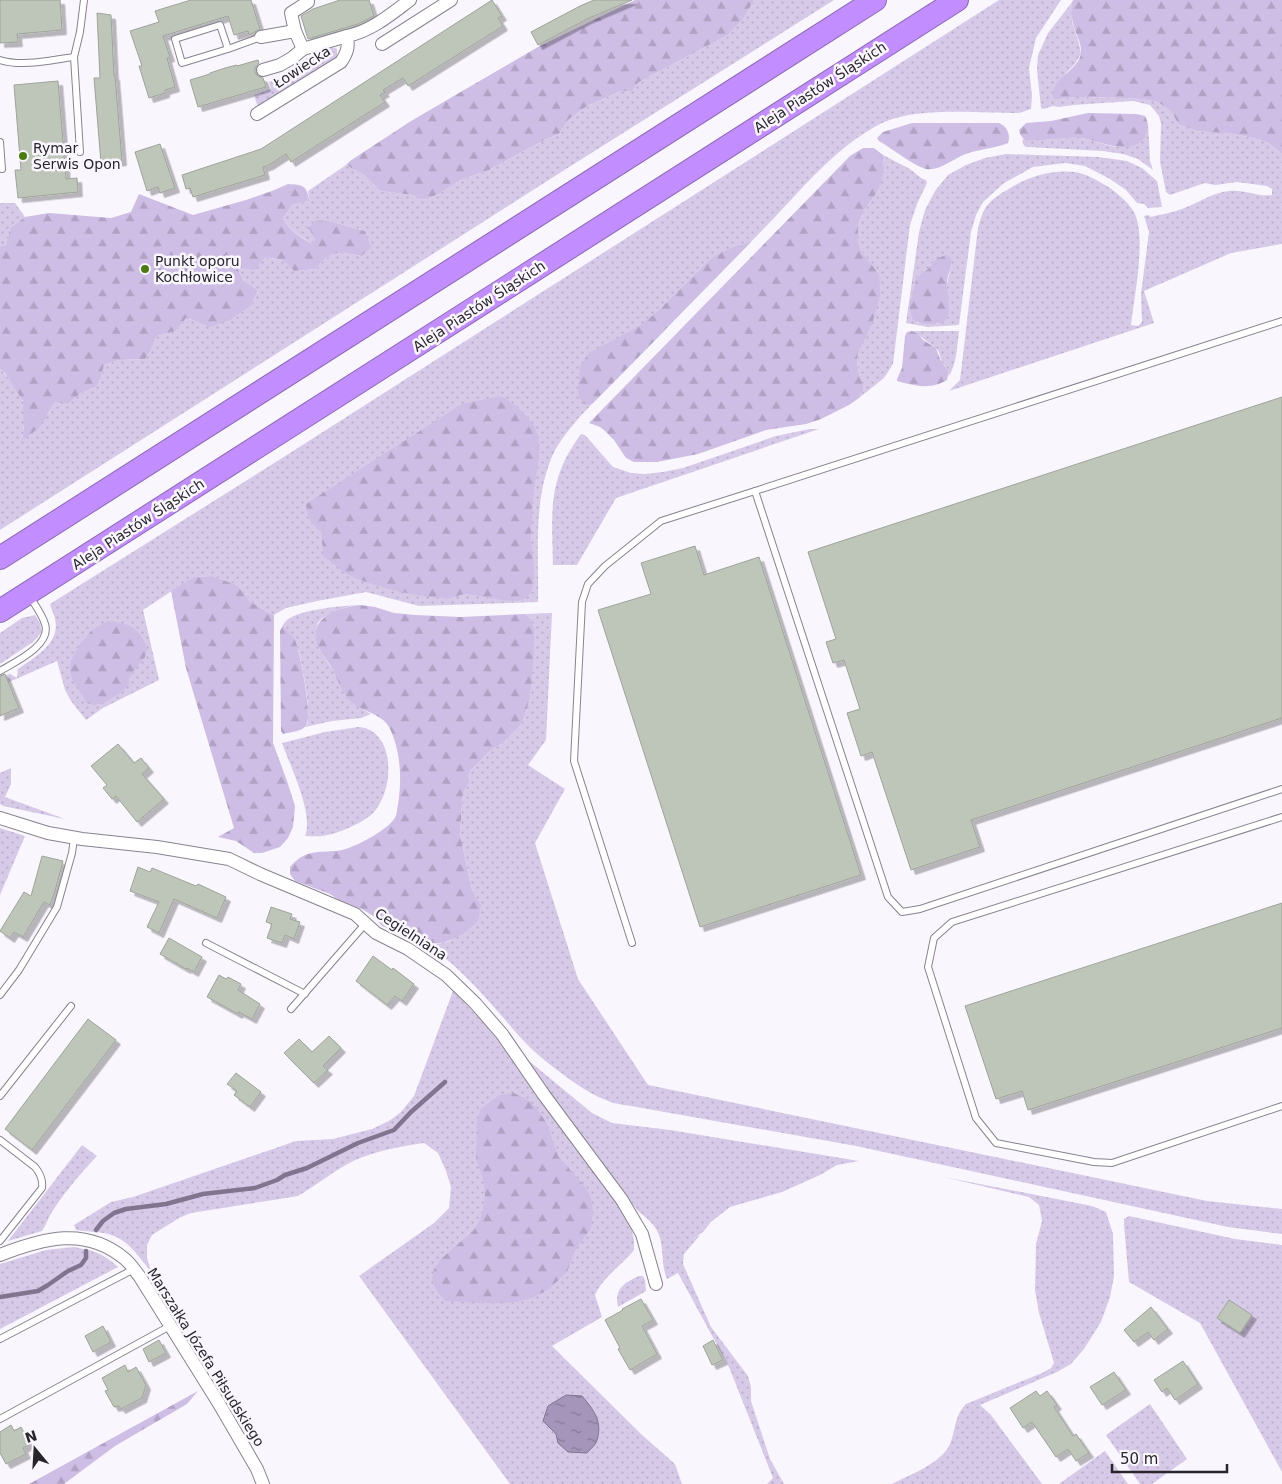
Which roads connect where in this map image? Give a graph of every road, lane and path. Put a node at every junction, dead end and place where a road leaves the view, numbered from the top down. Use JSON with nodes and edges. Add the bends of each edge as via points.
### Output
{"nodes":[{"id":1,"x":84,"y":0,"type":"edge"},
{"id":2,"x":308,"y":0,"type":"edge"},
{"id":3,"x":410,"y":0,"type":"edge"},
{"id":4,"x":451,"y":0,"type":"edge"},
{"id":5,"x":875,"y":0,"type":"edge"},
{"id":6,"x":957,"y":0,"type":"edge"},
{"id":7,"x":295,"y":32,"type":"junction"},
{"id":8,"x":347,"y":36,"type":"junction"},
{"id":9,"x":262,"y":37,"type":"joint"},
{"id":10,"x":382,"y":44,"type":"dead end"},
{"id":11,"x":228,"y":49,"type":"junction"},
{"id":12,"x":303,"y":49,"type":"junction"},
{"id":13,"x":74,"y":57,"type":"junction"},
{"id":14,"x":0,"y":60,"type":"edge"},
{"id":15,"x":263,"y":70,"type":"dead end"},
{"id":16,"x":257,"y":114,"type":"dead end"},
{"id":17,"x":0,"y":142,"type":"edge"},
{"id":18,"x":80,"y":152,"type":"dead end"},
{"id":19,"x":2,"y":168,"type":"dead end"},
{"id":20,"x":1282,"y":321,"type":"edge"},
{"id":21,"x":754,"y":491,"type":"junction"},
{"id":22,"x":0,"y":558,"type":"edge"},
{"id":23,"x":28,"y":594,"type":"junction"},
{"id":24,"x":0,"y":611,"type":"edge"},
{"id":25,"x":0,"y":671,"type":"edge"},
{"id":26,"x":1282,"y":789,"type":"edge"},
{"id":27,"x":1282,"y":817,"type":"edge"},
{"id":28,"x":0,"y":818,"type":"edge"},
{"id":29,"x":74,"y":838,"type":"junction"},
{"id":30,"x":366,"y":924,"type":"junction"},
{"id":31,"x":206,"y":942,"type":"dead end"},
{"id":32,"x":632,"y":942,"type":"dead end"},
{"id":33,"x":305,"y":994,"type":"junction"},
{"id":34,"x":0,"y":995,"type":"edge"},
{"id":35,"x":71,"y":1006,"type":"dead end"},
{"id":36,"x":291,"y":1010,"type":"dead end"},
{"id":37,"x":0,"y":1096,"type":"edge"},
{"id":38,"x":1282,"y":1106,"type":"edge"},
{"id":39,"x":0,"y":1140,"type":"edge"},
{"id":40,"x":0,"y":1241,"type":"edge"},
{"id":41,"x":0,"y":1255,"type":"edge"},
{"id":42,"x":134,"y":1269,"type":"junction"},
{"id":43,"x":656,"y":1284,"type":"dead end"},
{"id":44,"x":170,"y":1326,"type":"junction"},
{"id":45,"x":0,"y":1338,"type":"edge"},
{"id":46,"x":0,"y":1419,"type":"edge"},
{"id":47,"x":262,"y":1484,"type":"edge"}],
"edges":[{"from":1,"to":13,"type":"lane"},
{"from":2,"to":7,"type":"street","name":"Łowiecka","via":[[292,13]]},
{"from":3,"to":8,"type":"street","name":"Łowiecka","via":[[371,27]]},
{"from":4,"to":10,"type":"street"},
{"from":5,"to":22,"type":"highway"},
{"from":6,"to":23,"type":"highway","name":"Aleja Piastów Śląskich"},
{"from":7,"to":9,"type":"street"},
{"from":7,"to":12,"type":"street","name":"Łowiecka"},
{"from":8,"to":12,"type":"street","name":"Łowiecka"},
{"from":8,"to":16,"type":"street","name":"Łowiecka","via":[[348,45],[341,62]]},
{"from":9,"to":11,"type":"lane"},
{"from":11,"to":11,"type":"lane","via":[[220,25],[175,40],[182,63]]},
{"from":12,"to":15,"type":"street","name":"Łowiecka","via":[[280,65]]},
{"from":13,"to":14,"type":"lane","via":[[10,63]]},
{"from":13,"to":18,"type":"lane"},
{"from":17,"to":19,"type":"lane"},
{"from":20,"to":21,"type":"lane"},
{"from":21,"to":26,"type":"lane","via":[[888,896],[902,912],[920,909]]},
{"from":21,"to":32,"type":"lane","via":[[661,521],[605,566],[588,584],[582,602],[574,761]]},
{"from":23,"to":24,"type":"highway","name":"Aleja Piastów Śląskich"},
{"from":23,"to":25,"type":"lane","via":[[46,625],[46,634],[42,643]]},
{"from":27,"to":38,"type":"lane","via":[[952,922],[934,938],[928,967],[976,1118],[996,1143],[1094,1162],[1112,1162]]},
{"from":28,"to":29,"type":"street","name":"Cegielniana"},
{"from":29,"to":30,"type":"street","name":"Cegielniana","via":[[229,859],[355,914]]},
{"from":29,"to":34,"type":"lane","via":[[57,907]]},
{"from":30,"to":33,"type":"lane"},
{"from":30,"to":43,"type":"street","name":"Cegielniana","via":[[446,975],[502,1034],[622,1200],[642,1234]]},
{"from":31,"to":33,"type":"lane"},
{"from":33,"to":36,"type":"lane"},
{"from":35,"to":37,"type":"lane"},
{"from":39,"to":40,"type":"lane","via":[[39,1171],[42,1188]]},
{"from":41,"to":42,"type":"street","name":"Marszałka Józefa Piłsudskiego","via":[[49,1239],[83,1239],[107,1247]]},
{"from":42,"to":44,"type":"street","name":"Marszałka Józefa Piłsudskiego"},
{"from":42,"to":45,"type":"lane"},
{"from":44,"to":46,"type":"lane"},
{"from":44,"to":47,"type":"street","name":"Marszałka Józefa Piłsudskiego","via":[[223,1410],[257,1469]]}]}
